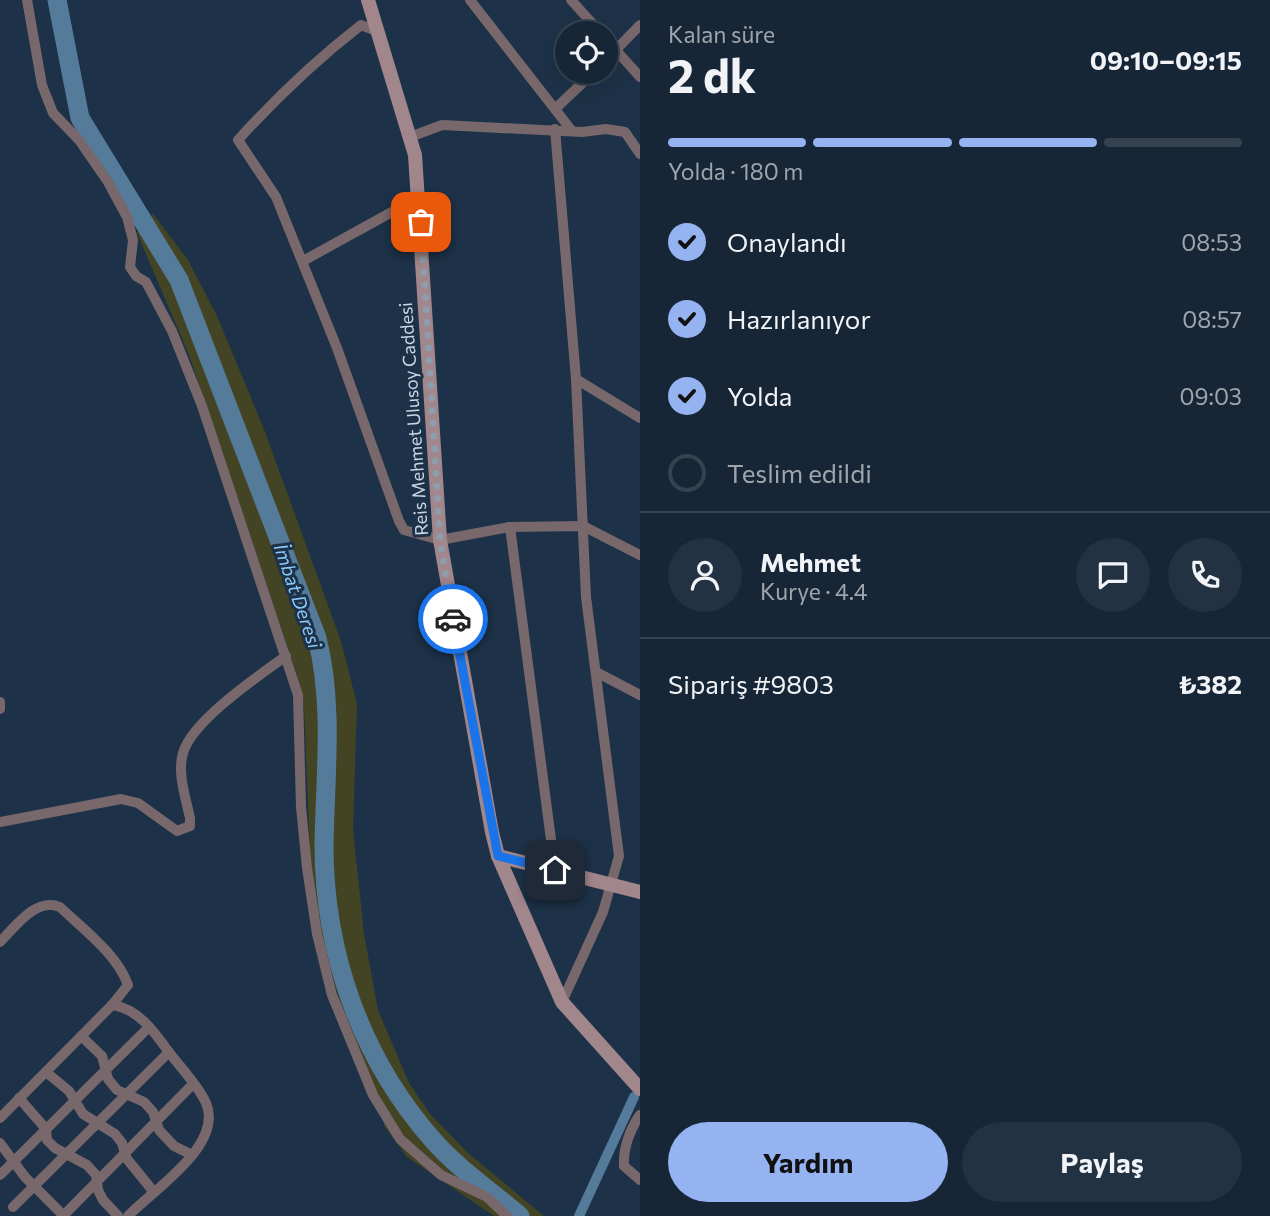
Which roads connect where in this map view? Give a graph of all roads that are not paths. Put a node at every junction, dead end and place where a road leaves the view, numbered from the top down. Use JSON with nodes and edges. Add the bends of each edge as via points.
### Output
{"nodes":[{"id":1,"x":27,"y":0,"type":"edge"},
{"id":2,"x":368,"y":0,"type":"edge"},
{"id":3,"x":470,"y":0,"type":"edge"},
{"id":4,"x":571,"y":0,"type":"edge"},
{"id":5,"x":590,"y":21,"type":"edge"},
{"id":6,"x":640,"y":25,"type":"edge"},
{"id":7,"x":374,"y":30,"type":"junction"},
{"id":8,"x":618,"y":47,"type":"edge"},
{"id":9,"x":618,"y":53,"type":"edge"},
{"id":10,"x":640,"y":77,"type":"edge"},
{"id":11,"x":581,"y":84,"type":"edge"},
{"id":12,"x":555,"y":109,"type":"junction"},
{"id":13,"x":555,"y":129,"type":"junction"},
{"id":14,"x":572,"y":131,"type":"junction"},
{"id":15,"x":410,"y":137,"type":"junction"},
{"id":16,"x":640,"y":154,"type":"edge"},
{"id":17,"x":419,"y":197,"type":"junction"},
{"id":18,"x":303,"y":261,"type":"junction"},
{"id":19,"x":576,"y":379,"type":"junction"},
{"id":20,"x":640,"y":418,"type":"edge"},
{"id":21,"x":583,"y":526,"type":"junction"},
{"id":22,"x":510,"y":527,"type":"junction"},
{"id":23,"x":440,"y":540,"type":"junction"},
{"id":24,"x":640,"y":555,"type":"edge"},
{"id":25,"x":286,"y":656,"type":"junction"},
{"id":26,"x":596,"y":672,"type":"junction"},
{"id":27,"x":640,"y":695,"type":"edge"},
{"id":28,"x":0,"y":702,"type":"edge"},
{"id":29,"x":0,"y":709,"type":"edge"},
{"id":30,"x":0,"y":822,"type":"edge"},
{"id":31,"x":498,"y":856,"type":"junction"},
{"id":32,"x":555,"y":870,"type":"junction"},
{"id":33,"x":612,"y":886,"type":"junction"},
{"id":34,"x":640,"y":892,"type":"edge"},
{"id":35,"x":0,"y":942,"type":"edge"},
{"id":36,"x":562,"y":1002,"type":"junction"},
{"id":37,"x":112,"y":1005,"type":"junction"},
{"id":38,"x":149,"y":1027,"type":"junction"},
{"id":39,"x":81,"y":1036,"type":"junction"},
{"id":40,"x":169,"y":1052,"type":"junction"},
{"id":41,"x":105,"y":1070,"type":"junction"},
{"id":42,"x":46,"y":1072,"type":"junction"},
{"id":43,"x":193,"y":1084,"type":"junction"},
{"id":44,"x":640,"y":1089,"type":"edge"},
{"id":45,"x":127,"y":1094,"type":"junction"},
{"id":46,"x":19,"y":1098,"type":"junction"},
{"id":47,"x":74,"y":1101,"type":"junction"},
{"id":48,"x":640,"y":1115,"type":"edge"},
{"id":49,"x":0,"y":1118,"type":"edge"},
{"id":50,"x":156,"y":1121,"type":"junction"},
{"id":51,"x":97,"y":1124,"type":"junction"},
{"id":52,"x":46,"y":1129,"type":"junction"},
{"id":53,"x":0,"y":1143,"type":"edge"},
{"id":54,"x":125,"y":1152,"type":"junction"},
{"id":55,"x":67,"y":1153,"type":"junction"},
{"id":56,"x":192,"y":1155,"type":"junction"},
{"id":57,"x":14,"y":1161,"type":"junction"},
{"id":58,"x":0,"y":1175,"type":"edge"},
{"id":59,"x":640,"y":1180,"type":"edge"},
{"id":60,"x":97,"y":1182,"type":"junction"},
{"id":61,"x":35,"y":1185,"type":"junction"},
{"id":62,"x":153,"y":1191,"type":"junction"},
{"id":63,"x":13,"y":1207,"type":"dead end"},
{"id":64,"x":64,"y":1216,"type":"edge"},
{"id":65,"x":118,"y":1216,"type":"edge"},
{"id":66,"x":128,"y":1216,"type":"edge"},
{"id":67,"x":507,"y":1216,"type":"edge"}],
"edges":[{"from":1,"to":25,"type":"street","via":[[42,85],[53,113],[86,151],[127,217],[133,240],[130,267],[146,282],[172,331]]},
{"from":2,"to":7,"type":"street","name":"Reis Mehmet Ulusoy Caddesi"},
{"from":3,"to":12,"type":"street"},
{"from":4,"to":5,"type":"street"},
{"from":6,"to":8,"type":"street"},
{"from":7,"to":15,"type":"street","name":"Reis Mehmet Ulusoy Caddesi"},
{"from":7,"to":18,"type":"street","via":[[361,25],[340,41],[238,140],[276,197]]},
{"from":9,"to":10,"type":"street"},
{"from":11,"to":12,"type":"street"},
{"from":12,"to":14,"type":"street"},
{"from":13,"to":14,"type":"street"},
{"from":13,"to":15,"type":"street","via":[[442,125]]},
{"from":13,"to":19,"type":"street"},
{"from":14,"to":16,"type":"street","via":[[625,132]]},
{"from":15,"to":17,"type":"street","name":"Reis Mehmet Ulusoy Caddesi"},
{"from":17,"to":18,"type":"street"},
{"from":17,"to":23,"type":"street","name":"Reis Mehmet Ulusoy Caddesi"},
{"from":18,"to":23,"type":"street","via":[[399,521],[404,530]]},
{"from":19,"to":20,"type":"street"},
{"from":19,"to":21,"type":"street"},
{"from":21,"to":22,"type":"street"},
{"from":21,"to":24,"type":"street"},
{"from":21,"to":26,"type":"street"},
{"from":22,"to":23,"type":"street"},
{"from":22,"to":32,"type":"street"},
{"from":23,"to":31,"type":"street","name":"Reis Mehmet Ulusoy Caddesi"},
{"from":25,"to":30,"type":"street","via":[[206,720],[189,741],[180,768],[190,818],[190,827],[184,831],[177,831],[138,803],[121,799]]},
{"from":25,"to":67,"type":"street","via":[[298,695],[307,868],[332,995],[373,1096],[400,1139],[441,1175],[487,1198]]},
{"from":26,"to":27,"type":"street"},
{"from":26,"to":33,"type":"street","via":[[619,856]]},
{"from":28,"to":29,"type":"street"},
{"from":31,"to":32,"type":"street"},
{"from":31,"to":36,"type":"street","name":"Reis Mehmet Ulusoy Caddesi"},
{"from":32,"to":33,"type":"street"},
{"from":33,"to":34,"type":"street"},
{"from":33,"to":36,"type":"street"},
{"from":35,"to":37,"type":"street","via":[[38,906],[51,903],[60,907],[124,974],[128,985]]},
{"from":36,"to":44,"type":"street","name":"Reis Mehmet Ulusoy Caddesi"},
{"from":37,"to":38,"type":"street","via":[[127,1006]]},
{"from":37,"to":39,"type":"street"},
{"from":38,"to":40,"type":"street"},
{"from":38,"to":41,"type":"street"},
{"from":39,"to":41,"type":"street","via":[[102,1056]]},
{"from":39,"to":42,"type":"street"},
{"from":40,"to":43,"type":"street"},
{"from":40,"to":45,"type":"street"},
{"from":41,"to":45,"type":"street","via":[[108,1079]]},
{"from":41,"to":47,"type":"street"},
{"from":42,"to":46,"type":"street"},
{"from":42,"to":47,"type":"street"},
{"from":43,"to":50,"type":"street"},
{"from":43,"to":56,"type":"street","via":[[206,1104],[210,1127]]},
{"from":45,"to":50,"type":"street","via":[[144,1102]]},
{"from":45,"to":51,"type":"street"},
{"from":46,"to":49,"type":"street"},
{"from":46,"to":52,"type":"street"},
{"from":47,"to":51,"type":"street"},
{"from":47,"to":52,"type":"street"},
{"from":48,"to":59,"type":"street","via":[[629,1135],[624,1159],[624,1166]]},
{"from":50,"to":54,"type":"street"},
{"from":50,"to":56,"type":"street","via":[[174,1146]]},
{"from":51,"to":54,"type":"street","via":[[115,1134]]},
{"from":51,"to":55,"type":"street"},
{"from":52,"to":55,"type":"street","via":[[47,1140]]},
{"from":52,"to":57,"type":"street"},
{"from":53,"to":57,"type":"street"},
{"from":54,"to":60,"type":"street"},
{"from":54,"to":62,"type":"street"},
{"from":55,"to":60,"type":"street","via":[[87,1165]]},
{"from":55,"to":61,"type":"street"},
{"from":56,"to":62,"type":"street"},
{"from":57,"to":58,"type":"street"},
{"from":57,"to":61,"type":"street"},
{"from":60,"to":64,"type":"street"},
{"from":60,"to":65,"type":"street","via":[[103,1200]]},
{"from":61,"to":63,"type":"street"},
{"from":61,"to":64,"type":"street"},
{"from":62,"to":66,"type":"street"}]}
